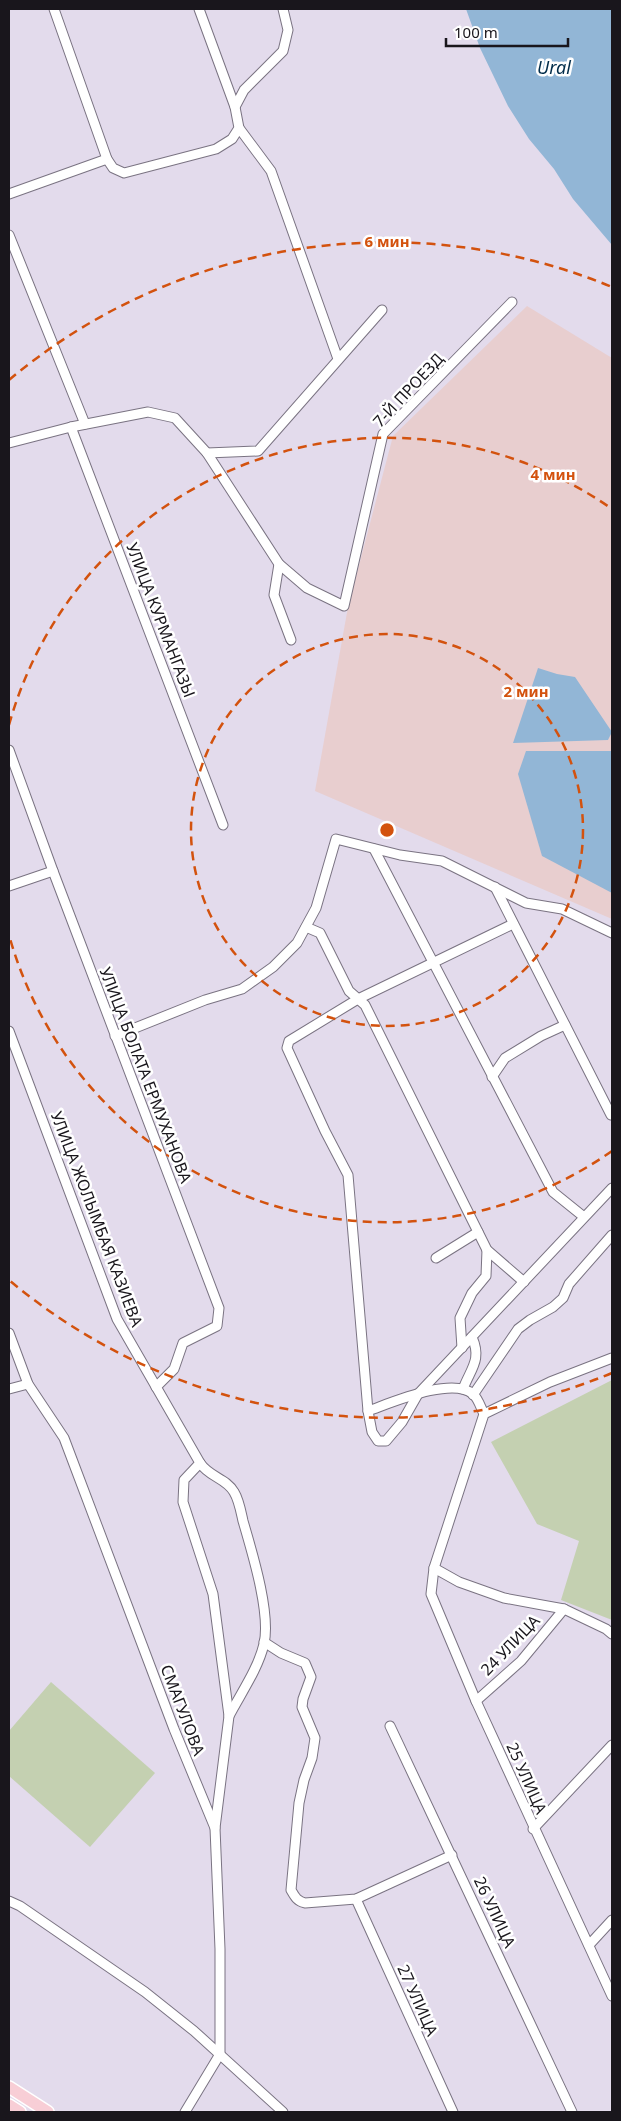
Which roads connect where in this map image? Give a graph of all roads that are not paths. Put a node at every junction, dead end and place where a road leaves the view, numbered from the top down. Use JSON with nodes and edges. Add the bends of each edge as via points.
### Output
{"nodes":[{"id":1,"x":54,"y":9,"type":"edge"},
{"id":2,"x":199,"y":9,"type":"edge"},
{"id":3,"x":283,"y":9,"type":"edge"},
{"id":4,"x":235,"y":107,"type":"junction"},
{"id":5,"x":238,"y":128,"type":"junction"},
{"id":6,"x":107,"y":159,"type":"junction"},
{"id":7,"x":9,"y":194,"type":"edge"},
{"id":8,"x":9,"y":235,"type":"edge"},
{"id":9,"x":512,"y":302,"type":"dead end"},
{"id":10,"x":382,"y":310,"type":"dead end"},
{"id":11,"x":338,"y":359,"type":"junction"},
{"id":12,"x":84,"y":424,"type":"junction"},
{"id":13,"x":70,"y":427,"type":"junction"},
{"id":14,"x":9,"y":443,"type":"edge"},
{"id":15,"x":207,"y":453,"type":"junction"},
{"id":16,"x":279,"y":564,"type":"junction"},
{"id":17,"x":292,"y":640,"type":"dead end"},
{"id":18,"x":9,"y":750,"type":"edge"},
{"id":19,"x":223,"y":825,"type":"dead end"},
{"id":20,"x":374,"y":849,"type":"junction"},
{"id":21,"x":52,"y":871,"type":"junction"},
{"id":22,"x":9,"y":886,"type":"edge"},
{"id":23,"x":494,"y":887,"type":"junction"},
{"id":24,"x":514,"y":924,"type":"junction"},
{"id":25,"x":306,"y":927,"type":"junction"},
{"id":26,"x":612,"y":933,"type":"edge"},
{"id":27,"x":432,"y":963,"type":"junction"},
{"id":28,"x":358,"y":999,"type":"junction"},
{"id":29,"x":565,"y":1025,"type":"junction"},
{"id":30,"x":9,"y":1032,"type":"edge"},
{"id":31,"x":115,"y":1036,"type":"junction"},
{"id":32,"x":492,"y":1077,"type":"junction"},
{"id":33,"x":612,"y":1114,"type":"edge"},
{"id":34,"x":612,"y":1188,"type":"edge"},
{"id":35,"x":584,"y":1217,"type":"junction"},
{"id":36,"x":478,"y":1232,"type":"junction"},
{"id":37,"x":612,"y":1235,"type":"edge"},
{"id":38,"x":487,"y":1250,"type":"junction"},
{"id":39,"x":436,"y":1258,"type":"dead end"},
{"id":40,"x":524,"y":1282,"type":"junction"},
{"id":41,"x":9,"y":1333,"type":"edge"},
{"id":42,"x":472,"y":1337,"type":"junction"},
{"id":43,"x":462,"y":1348,"type":"junction"},
{"id":44,"x":612,"y":1358,"type":"edge"},
{"id":45,"x":28,"y":1384,"type":"junction"},
{"id":46,"x":156,"y":1386,"type":"junction"},
{"id":47,"x":9,"y":1389,"type":"edge"},
{"id":48,"x":464,"y":1389,"type":"junction"},
{"id":49,"x":418,"y":1394,"type":"junction"},
{"id":50,"x":473,"y":1394,"type":"junction"},
{"id":51,"x":368,"y":1411,"type":"junction"},
{"id":52,"x":484,"y":1414,"type":"junction"},
{"id":53,"x":200,"y":1463,"type":"junction"},
{"id":54,"x":434,"y":1568,"type":"junction"},
{"id":55,"x":564,"y":1609,"type":"junction"},
{"id":56,"x":612,"y":1634,"type":"edge"},
{"id":57,"x":264,"y":1642,"type":"junction"},
{"id":58,"x":476,"y":1701,"type":"junction"},
{"id":59,"x":229,"y":1716,"type":"junction"},
{"id":60,"x":390,"y":1726,"type":"dead end"},
{"id":61,"x":612,"y":1746,"type":"edge"},
{"id":62,"x":215,"y":1828,"type":"junction"},
{"id":63,"x":534,"y":1829,"type":"junction"},
{"id":64,"x":452,"y":1855,"type":"junction"},
{"id":65,"x":356,"y":1899,"type":"junction"},
{"id":66,"x":9,"y":1901,"type":"edge"},
{"id":67,"x":612,"y":1920,"type":"edge"},
{"id":68,"x":589,"y":1945,"type":"junction"},
{"id":69,"x":612,"y":1996,"type":"edge"},
{"id":70,"x":220,"y":2054,"type":"junction"},
{"id":71,"x":9,"y":2087,"type":"edge"},
{"id":72,"x":9,"y":2107,"type":"edge"},
{"id":73,"x":12,"y":2112,"type":"edge"},
{"id":74,"x":20,"y":2112,"type":"edge"},
{"id":75,"x":48,"y":2112,"type":"edge"},
{"id":76,"x":185,"y":2112,"type":"edge"},
{"id":77,"x":283,"y":2112,"type":"edge"},
{"id":78,"x":453,"y":2112,"type":"edge"},
{"id":79,"x":572,"y":2112,"type":"edge"}],
"edges":[{"from":1,"to":6,"type":"street"},
{"from":2,"to":4,"type":"street"},
{"from":3,"to":4,"type":"street","via":[[288,30],[283,51],[244,90]]},
{"from":4,"to":5,"type":"street"},
{"from":5,"to":6,"type":"street","via":[[232,139],[216,149],[124,173]]},
{"from":5,"to":11,"type":"street","via":[[271,171]]},
{"from":6,"to":7,"type":"street"},
{"from":8,"to":12,"type":"street"},
{"from":9,"to":16,"type":"street","name":"7-Й ПРОЕЗД","via":[[384,434],[344,606],[307,588]]},
{"from":10,"to":11,"type":"street"},
{"from":11,"to":15,"type":"street","via":[[258,451]]},
{"from":12,"to":13,"type":"street"},
{"from":12,"to":15,"type":"street","via":[[148,412],[175,418]]},
{"from":13,"to":14,"type":"street"},
{"from":13,"to":19,"type":"street","name":"УЛИЦА КУРМАНГАЗЫ"},
{"from":15,"to":16,"type":"street"},
{"from":16,"to":17,"type":"street","via":[[274,595]]},
{"from":18,"to":21,"type":"street","name":"УЛИЦА БОЛАТА ЕРМУХАНОВА"},
{"from":20,"to":23,"type":"street","via":[[442,861]]},
{"from":20,"to":25,"type":"street","via":[[336,839],[316,908]]},
{"from":20,"to":27,"type":"street"},
{"from":21,"to":22,"type":"street"},
{"from":21,"to":31,"type":"street","name":"УЛИЦА БОЛАТА ЕРМУХАНОВА"},
{"from":23,"to":24,"type":"street"},
{"from":23,"to":26,"type":"street","via":[[526,903],[562,908]]},
{"from":24,"to":27,"type":"street"},
{"from":24,"to":29,"type":"street"},
{"from":25,"to":28,"type":"street","via":[[320,933],[349,991]]},
{"from":25,"to":31,"type":"street","via":[[297,943],[273,967],[242,989],[205,1000]]},
{"from":27,"to":28,"type":"street"},
{"from":27,"to":32,"type":"street"},
{"from":28,"to":36,"type":"street","via":[[365,1005]]},
{"from":28,"to":51,"type":"street","via":[[295,1035],[287,1048],[348,1175]]},
{"from":29,"to":32,"type":"street","via":[[505,1058]]},
{"from":29,"to":33,"type":"street"},
{"from":30,"to":46,"type":"street","name":"УЛИЦА ЖОЛЫМБАЯ КАЗИЕВА","via":[[116,1319]]},
{"from":31,"to":46,"type":"street","name":"УЛИЦА БОЛАТА ЕРМУХАНОВА","via":[[219,1308],[217,1326],[183,1344],[174,1369]]},
{"from":32,"to":35,"type":"street","via":[[553,1192]]},
{"from":34,"to":35,"type":"street"},
{"from":35,"to":40,"type":"street"},
{"from":36,"to":38,"type":"street"},
{"from":36,"to":39,"type":"street"},
{"from":37,"to":50,"type":"street","via":[[569,1284],[563,1298],[518,1329]]},
{"from":38,"to":40,"type":"street"},
{"from":38,"to":43,"type":"street","via":[[486,1276],[472,1293],[460,1318]]},
{"from":40,"to":42,"type":"street"},
{"from":41,"to":45,"type":"street","name":"СМАГУЛОВА"},
{"from":42,"to":43,"type":"street"},
{"from":42,"to":48,"type":"street","via":[[477,1359]]},
{"from":43,"to":49,"type":"street"},
{"from":44,"to":52,"type":"street","via":[[550,1382]]},
{"from":45,"to":47,"type":"street"},
{"from":45,"to":62,"type":"street","name":"СМАГУЛОВА","via":[[64,1438]]},
{"from":46,"to":53,"type":"street","name":"УЛИЦА ЖОЛЫМБАЯ КАЗИЕВА"},
{"from":48,"to":49,"type":"street","via":[[439,1389]]},
{"from":48,"to":50,"type":"street"},
{"from":49,"to":51,"type":"street"},
{"from":49,"to":51,"type":"street","via":[[402,1422],[386,1441],[378,1441],[372,1432]]},
{"from":50,"to":52,"type":"street"},
{"from":52,"to":54,"type":"street","name":"25 УЛИЦА"},
{"from":53,"to":57,"type":"street","name":"УЛИЦА ЖОЛЫМБАЯ КАЗИЕВА","via":[[214,1477],[228,1483],[236,1493],[266,1623]]},
{"from":53,"to":59,"type":"street","name":"УЛИЦА ЖОЛЫМБАЯ КАЗИЕВА","via":[[184,1480],[183,1502],[213,1594]]},
{"from":54,"to":55,"type":"street","via":[[459,1582],[504,1598]]},
{"from":54,"to":58,"type":"street","name":"25 УЛИЦА","via":[[431,1594]]},
{"from":55,"to":56,"type":"street"},
{"from":55,"to":58,"type":"street","name":"24 УЛИЦА","via":[[521,1661]]},
{"from":57,"to":59,"type":"street","name":"УЛИЦА ЖОЛЫМБАЯ КАЗИЕВА"},
{"from":57,"to":65,"type":"street","via":[[305,1663],[311,1678],[302,1707],[315,1738],[299,1803],[291,1890],[299,1901],[305,1903]]},
{"from":58,"to":63,"type":"street","name":"25 УЛИЦА"},
{"from":59,"to":62,"type":"street","name":"УЛИЦА ЖОЛЫМБАЯ КАЗИЕВА"},
{"from":60,"to":64,"type":"street","name":"26 УЛИЦА"},
{"from":61,"to":63,"type":"street"},
{"from":62,"to":70,"type":"street","name":"СМАГУЛОВА"},
{"from":63,"to":68,"type":"street","name":"25 УЛИЦА"},
{"from":64,"to":65,"type":"street"},
{"from":64,"to":79,"type":"street","name":"26 УЛИЦА"},
{"from":65,"to":78,"type":"street","name":"27 УЛИЦА"},
{"from":66,"to":70,"type":"street","via":[[145,1992]]},
{"from":67,"to":68,"type":"street"},
{"from":68,"to":69,"type":"street","name":"25 УЛИЦА"},
{"from":70,"to":76,"type":"street"},
{"from":70,"to":77,"type":"street"},
{"from":71,"to":75,"type":"main road"},
{"from":72,"to":73,"type":"main road"},
{"from":72,"to":74,"type":"main road"}]}
